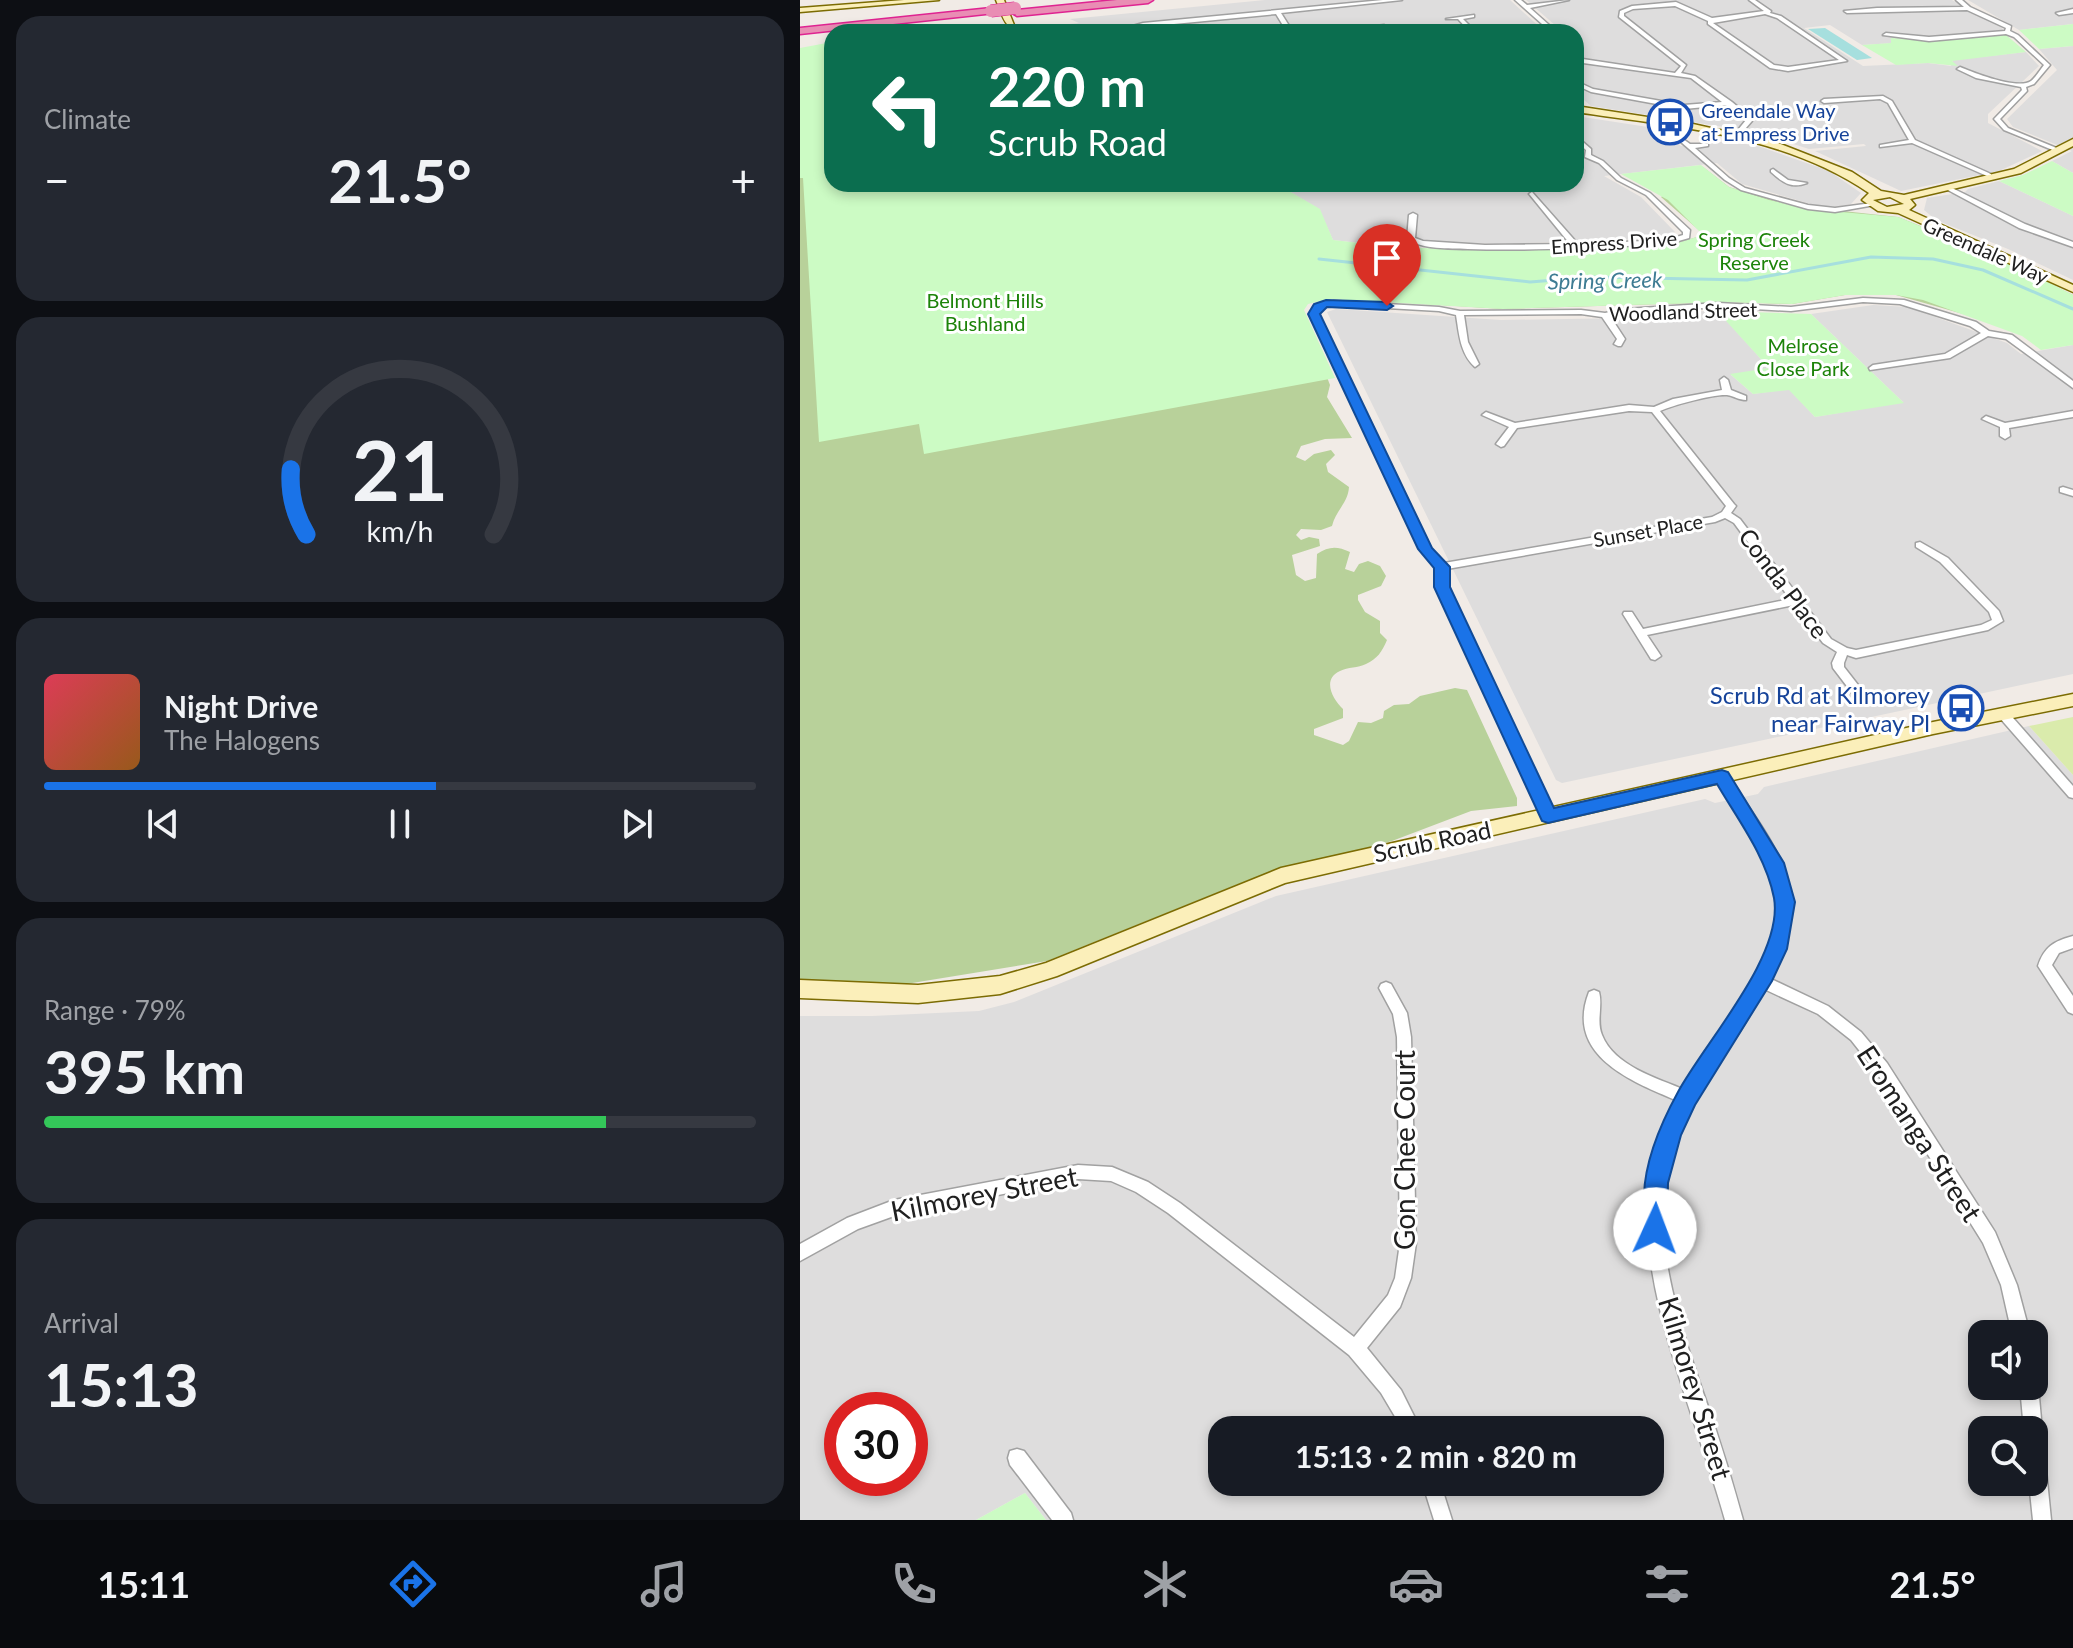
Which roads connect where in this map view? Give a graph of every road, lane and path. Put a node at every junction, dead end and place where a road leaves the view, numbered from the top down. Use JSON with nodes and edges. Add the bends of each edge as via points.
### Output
{"nodes":[{"id":1,"x":935,"y":0,"type":"edge"},
{"id":2,"x":1000,"y":0,"type":"edge"},
{"id":3,"x":1103,"y":0,"type":"edge"},
{"id":4,"x":1148,"y":0,"type":"edge"},
{"id":5,"x":1399,"y":0,"type":"edge"},
{"id":6,"x":1518,"y":0,"type":"edge"},
{"id":7,"x":1566,"y":0,"type":"edge"},
{"id":8,"x":1752,"y":0,"type":"edge"},
{"id":9,"x":1959,"y":0,"type":"edge"},
{"id":10,"x":1526,"y":7,"type":"junction"},
{"id":11,"x":1968,"y":8,"type":"junction"},
{"id":12,"x":800,"y":10,"type":"edge"},
{"id":13,"x":1016,"y":11,"type":"junction"},
{"id":14,"x":1847,"y":11,"type":"dead end"},
{"id":15,"x":2073,"y":11,"type":"edge"},
{"id":16,"x":992,"y":13,"type":"junction"},
{"id":17,"x":1278,"y":13,"type":"junction"},
{"id":18,"x":2059,"y":13,"type":"dead end"},
{"id":19,"x":1767,"y":14,"type":"junction"},
{"id":20,"x":1472,"y":16,"type":"dead end"},
{"id":21,"x":1459,"y":18,"type":"junction"},
{"id":22,"x":1449,"y":19,"type":"dead end"},
{"id":23,"x":1711,"y":20,"type":"junction"},
{"id":24,"x":875,"y":24,"type":"edge"},
{"id":25,"x":905,"y":24,"type":"edge"},
{"id":26,"x":1010,"y":24,"type":"edge"},
{"id":27,"x":1154,"y":24,"type":"edge"},
{"id":28,"x":1285,"y":24,"type":"edge"},
{"id":29,"x":1465,"y":24,"type":"edge"},
{"id":30,"x":1545,"y":24,"type":"edge"},
{"id":31,"x":824,"y":29,"type":"edge"},
{"id":32,"x":800,"y":31,"type":"edge"},
{"id":33,"x":2007,"y":32,"type":"junction"},
{"id":34,"x":824,"y":34,"type":"edge"},
{"id":35,"x":1886,"y":35,"type":"dead end"},
{"id":36,"x":800,"y":37,"type":"edge"},
{"id":37,"x":1584,"y":61,"type":"edge"},
{"id":38,"x":1960,"y":69,"type":"dead end"},
{"id":39,"x":1677,"y":74,"type":"junction"},
{"id":40,"x":2023,"y":86,"type":"junction"},
{"id":41,"x":1584,"y":87,"type":"edge"},
{"id":42,"x":1815,"y":100,"type":"dead end"},
{"id":43,"x":1730,"y":103,"type":"junction"},
{"id":44,"x":1584,"y":111,"type":"edge"},
{"id":45,"x":1736,"y":136,"type":"junction"},
{"id":46,"x":1913,"y":141,"type":"junction"},
{"id":47,"x":1870,"y":142,"type":"dead end"},
{"id":48,"x":2073,"y":142,"type":"edge"},
{"id":49,"x":1584,"y":145,"type":"edge"},
{"id":50,"x":1706,"y":145,"type":"dead end"},
{"id":51,"x":2057,"y":150,"type":"junction"},
{"id":52,"x":1584,"y":156,"type":"edge"},
{"id":53,"x":1587,"y":156,"type":"junction"},
{"id":54,"x":1773,"y":171,"type":"dead end"},
{"id":55,"x":1989,"y":175,"type":"junction"},
{"id":56,"x":1786,"y":182,"type":"junction"},
{"id":57,"x":1804,"y":183,"type":"dead end"},
{"id":58,"x":1948,"y":188,"type":"junction"},
{"id":59,"x":1766,"y":193,"type":"junction"},
{"id":60,"x":1532,"y":194,"type":"dead end"},
{"id":61,"x":1878,"y":194,"type":"junction"},
{"id":62,"x":1902,"y":204,"type":"junction"},
{"id":63,"x":1872,"y":205,"type":"junction"},
{"id":64,"x":1413,"y":215,"type":"dead end"},
{"id":65,"x":1574,"y":244,"type":"junction"},
{"id":66,"x":2073,"y":245,"type":"edge"},
{"id":67,"x":2073,"y":289,"type":"edge"},
{"id":68,"x":1460,"y":313,"type":"junction"},
{"id":69,"x":1605,"y":315,"type":"junction"},
{"id":70,"x":1987,"y":333,"type":"junction"},
{"id":71,"x":1618,"y":344,"type":"dead end"},
{"id":72,"x":1475,"y":364,"type":"dead end"},
{"id":73,"x":1873,"y":368,"type":"dead end"},
{"id":74,"x":1724,"y":380,"type":"dead end"},
{"id":75,"x":2073,"y":385,"type":"edge"},
{"id":76,"x":1727,"y":392,"type":"junction"},
{"id":77,"x":1743,"y":398,"type":"dead end"},
{"id":78,"x":1655,"y":410,"type":"junction"},
{"id":79,"x":2073,"y":414,"type":"edge"},
{"id":80,"x":1486,"y":415,"type":"dead end"},
{"id":81,"x":1986,"y":419,"type":"dead end"},
{"id":82,"x":1514,"y":426,"type":"junction"},
{"id":83,"x":1501,"y":444,"type":"dead end"},
{"id":84,"x":1726,"y":514,"type":"junction"},
{"id":85,"x":1920,"y":545,"type":"dead end"},
{"id":86,"x":1442,"y":567,"type":"junction"},
{"id":87,"x":1796,"y":601,"type":"junction"},
{"id":88,"x":1628,"y":614,"type":"dead end"},
{"id":89,"x":1640,"y":633,"type":"junction"},
{"id":90,"x":1843,"y":651,"type":"junction"},
{"id":91,"x":1655,"y":656,"type":"dead end"},
{"id":92,"x":1863,"y":699,"type":"dead end"},
{"id":93,"x":2073,"y":700,"type":"edge"},
{"id":94,"x":2003,"y":714,"type":"junction"},
{"id":95,"x":1722,"y":777,"type":"junction"},
{"id":96,"x":2073,"y":794,"type":"edge"},
{"id":97,"x":1548,"y":816,"type":"junction"},
{"id":98,"x":2073,"y":942,"type":"edge"},
{"id":99,"x":1761,"y":981,"type":"junction"},
{"id":100,"x":1386,"y":988,"type":"dead end"},
{"id":101,"x":800,"y":989,"type":"edge"},
{"id":102,"x":1594,"y":996,"type":"dead end"},
{"id":103,"x":2073,"y":1008,"type":"edge"},
{"id":104,"x":1687,"y":1098,"type":"junction"},
{"id":105,"x":800,"y":1253,"type":"edge"},
{"id":106,"x":2018,"y":1320,"type":"edge"},
{"id":107,"x":1355,"y":1349,"type":"junction"},
{"id":108,"x":1406,"y":1416,"type":"edge"},
{"id":109,"x":1017,"y":1458,"type":"dead end"},
{"id":110,"x":1435,"y":1496,"type":"edge"},
{"id":111,"x":2040,"y":1496,"type":"edge"},
{"id":112,"x":1064,"y":1520,"type":"edge"},
{"id":113,"x":1443,"y":1520,"type":"edge"},
{"id":114,"x":1734,"y":1520,"type":"edge"},
{"id":115,"x":2042,"y":1520,"type":"edge"}],
"edges":[{"from":1,"to":12,"type":"street"},
{"from":2,"to":26,"type":"street"},
{"from":3,"to":13,"type":"highway"},
{"from":4,"to":13,"type":"highway"},
{"from":5,"to":17,"type":"street"},
{"from":6,"to":10,"type":"street"},
{"from":7,"to":10,"type":"street"},
{"from":8,"to":19,"type":"street"},
{"from":9,"to":11,"type":"street"},
{"from":10,"to":30,"type":"street"},
{"from":11,"to":14,"type":"street"},
{"from":11,"to":33,"type":"street","via":[[2009,27]]},
{"from":13,"to":16,"type":"highway","bridge":true},
{"from":15,"to":18,"type":"street"},
{"from":16,"to":24,"type":"highway"},
{"from":16,"to":25,"type":"highway"},
{"from":17,"to":27,"type":"street"},
{"from":17,"to":28,"type":"street"},
{"from":19,"to":23,"type":"street"},
{"from":19,"to":23,"type":"street","via":[[1844,61],[1772,67]]},
{"from":20,"to":21,"type":"street"},
{"from":21,"to":22,"type":"street"},
{"from":21,"to":29,"type":"street"},
{"from":23,"to":39,"type":"street","via":[[1676,4],[1620,14],[1684,66]]},
{"from":31,"to":32,"type":"highway"},
{"from":33,"to":35,"type":"street","via":[[1929,39]]},
{"from":33,"to":40,"type":"street","via":[[2047,65]]},
{"from":34,"to":36,"type":"highway"},
{"from":37,"to":39,"type":"street"},
{"from":38,"to":40,"type":"street"},
{"from":39,"to":43,"type":"street","via":[[1700,80]]},
{"from":40,"to":51,"type":"street","via":[[2025,90],[1998,115],[1999,124]]},
{"from":41,"to":43,"type":"street","via":[[1684,107]]},
{"from":42,"to":46,"type":"street","via":[[1881,97],[1890,102]]},
{"from":43,"to":45,"type":"street","via":[[1750,120]]},
{"from":44,"to":45,"type":"street"},
{"from":45,"to":61,"type":"street","via":[[1822,160]]},
{"from":46,"to":47,"type":"street","via":[[1882,148]]},
{"from":46,"to":55,"type":"street"},
{"from":48,"to":51,"type":"street"},
{"from":49,"to":53,"type":"street","name":"Empress Drive"},
{"from":50,"to":59,"type":"street","via":[[1686,144],[1735,185]]},
{"from":51,"to":55,"type":"street","via":[[2017,171]]},
{"from":52,"to":53,"type":"street"},
{"from":53,"to":65,"type":"street","name":"Empress Drive","via":[[1648,194],[1687,232],[1668,242]]},
{"from":54,"to":56,"type":"street"},
{"from":55,"to":58,"type":"street"},
{"from":56,"to":57,"type":"street"},
{"from":56,"to":59,"type":"street"},
{"from":58,"to":62,"type":"street"},
{"from":58,"to":66,"type":"street"},
{"from":59,"to":63,"type":"street","via":[[1808,207]]},
{"from":60,"to":65,"type":"street"},
{"from":61,"to":62,"type":"street"},
{"from":61,"to":63,"type":"street","via":[[1868,197]]},
{"from":62,"to":63,"type":"street"},
{"from":62,"to":67,"type":"street","name":"Greendale Way"},
{"from":64,"to":65,"type":"street","name":"Empress Drive","via":[[1410,237],[1418,243],[1497,248]]},
{"from":68,"to":69,"type":"street","name":"Woodland Street"},
{"from":68,"to":72,"type":"street","via":[[1464,342]]},
{"from":68,"to":86,"type":"street","name":"Woodland Street","via":[[1334,303],[1318,306],[1314,314],[1425,549]]},
{"from":69,"to":70,"type":"street","name":"Woodland Street","via":[[1719,305],[1791,309],[1879,300],[1919,305]]},
{"from":69,"to":71,"type":"street","via":[[1621,339]]},
{"from":70,"to":73,"type":"street","via":[[1955,354]]},
{"from":70,"to":75,"type":"street","name":"Woodland Street","via":[[2019,342]]},
{"from":74,"to":76,"type":"street"},
{"from":76,"to":77,"type":"street"},
{"from":76,"to":78,"type":"street"},
{"from":78,"to":82,"type":"street","via":[[1629,408]]},
{"from":78,"to":84,"type":"street","name":"Sunset Place","via":[[1729,500]]},
{"from":79,"to":81,"type":"street","via":[[2004,431]]},
{"from":80,"to":82,"type":"street"},
{"from":82,"to":83,"type":"street"},
{"from":84,"to":86,"type":"street","name":"Sunset Place"},
{"from":84,"to":87,"type":"street","name":"Conda Place","via":[[1737,521]]},
{"from":85,"to":90,"type":"street","name":"Conda Place","via":[[1944,560],[1998,621],[1867,653]]},
{"from":86,"to":97,"type":"street","via":[[1442,587]]},
{"from":87,"to":89,"type":"street"},
{"from":87,"to":90,"type":"street","name":"Conda Place","via":[[1827,641]]},
{"from":88,"to":89,"type":"street"},
{"from":89,"to":91,"type":"street"},
{"from":90,"to":92,"type":"street","name":"Conda Place","via":[[1839,668]]},
{"from":93,"to":94,"type":"street","name":"Scrub Road"},
{"from":94,"to":95,"type":"street","name":"Scrub Road"},
{"from":94,"to":96,"type":"street"},
{"from":95,"to":97,"type":"street","name":"Scrub Road"},
{"from":95,"to":99,"type":"street","name":"Kilmorey Street","via":[[1766,847],[1785,902],[1777,949]]},
{"from":97,"to":101,"type":"street","name":"Scrub Road","via":[[1281,876],[1050,970],[1000,985],[918,994]]},
{"from":98,"to":103,"type":"street","via":[[2056,946],[2045,966]]},
{"from":99,"to":104,"type":"street","name":"Kilmorey Street"},
{"from":99,"to":106,"type":"street","name":"Eromanga Street","via":[[1823,1010],[1856,1036],[1882,1068],[1989,1238]]},
{"from":100,"to":107,"type":"street","name":"Gon Chee Court","via":[[1400,1013],[1404,1037],[1408,1243],[1394,1301]]},
{"from":102,"to":104,"type":"street","via":[[1591,1032],[1602,1052],[1630,1072]]},
{"from":104,"to":114,"type":"street","name":"Kilmorey Street","via":[[1669,1135],[1656,1183],[1655,1229],[1667,1297]]},
{"from":105,"to":107,"type":"street","name":"Kilmorey Street","via":[[853,1223],[894,1208],[1078,1172],[1112,1174],[1174,1208]]},
{"from":107,"to":108,"type":"street","name":"Kilmorey Street"},
{"from":109,"to":112,"type":"street"},
{"from":110,"to":113,"type":"street"},
{"from":111,"to":115,"type":"street"}]}
